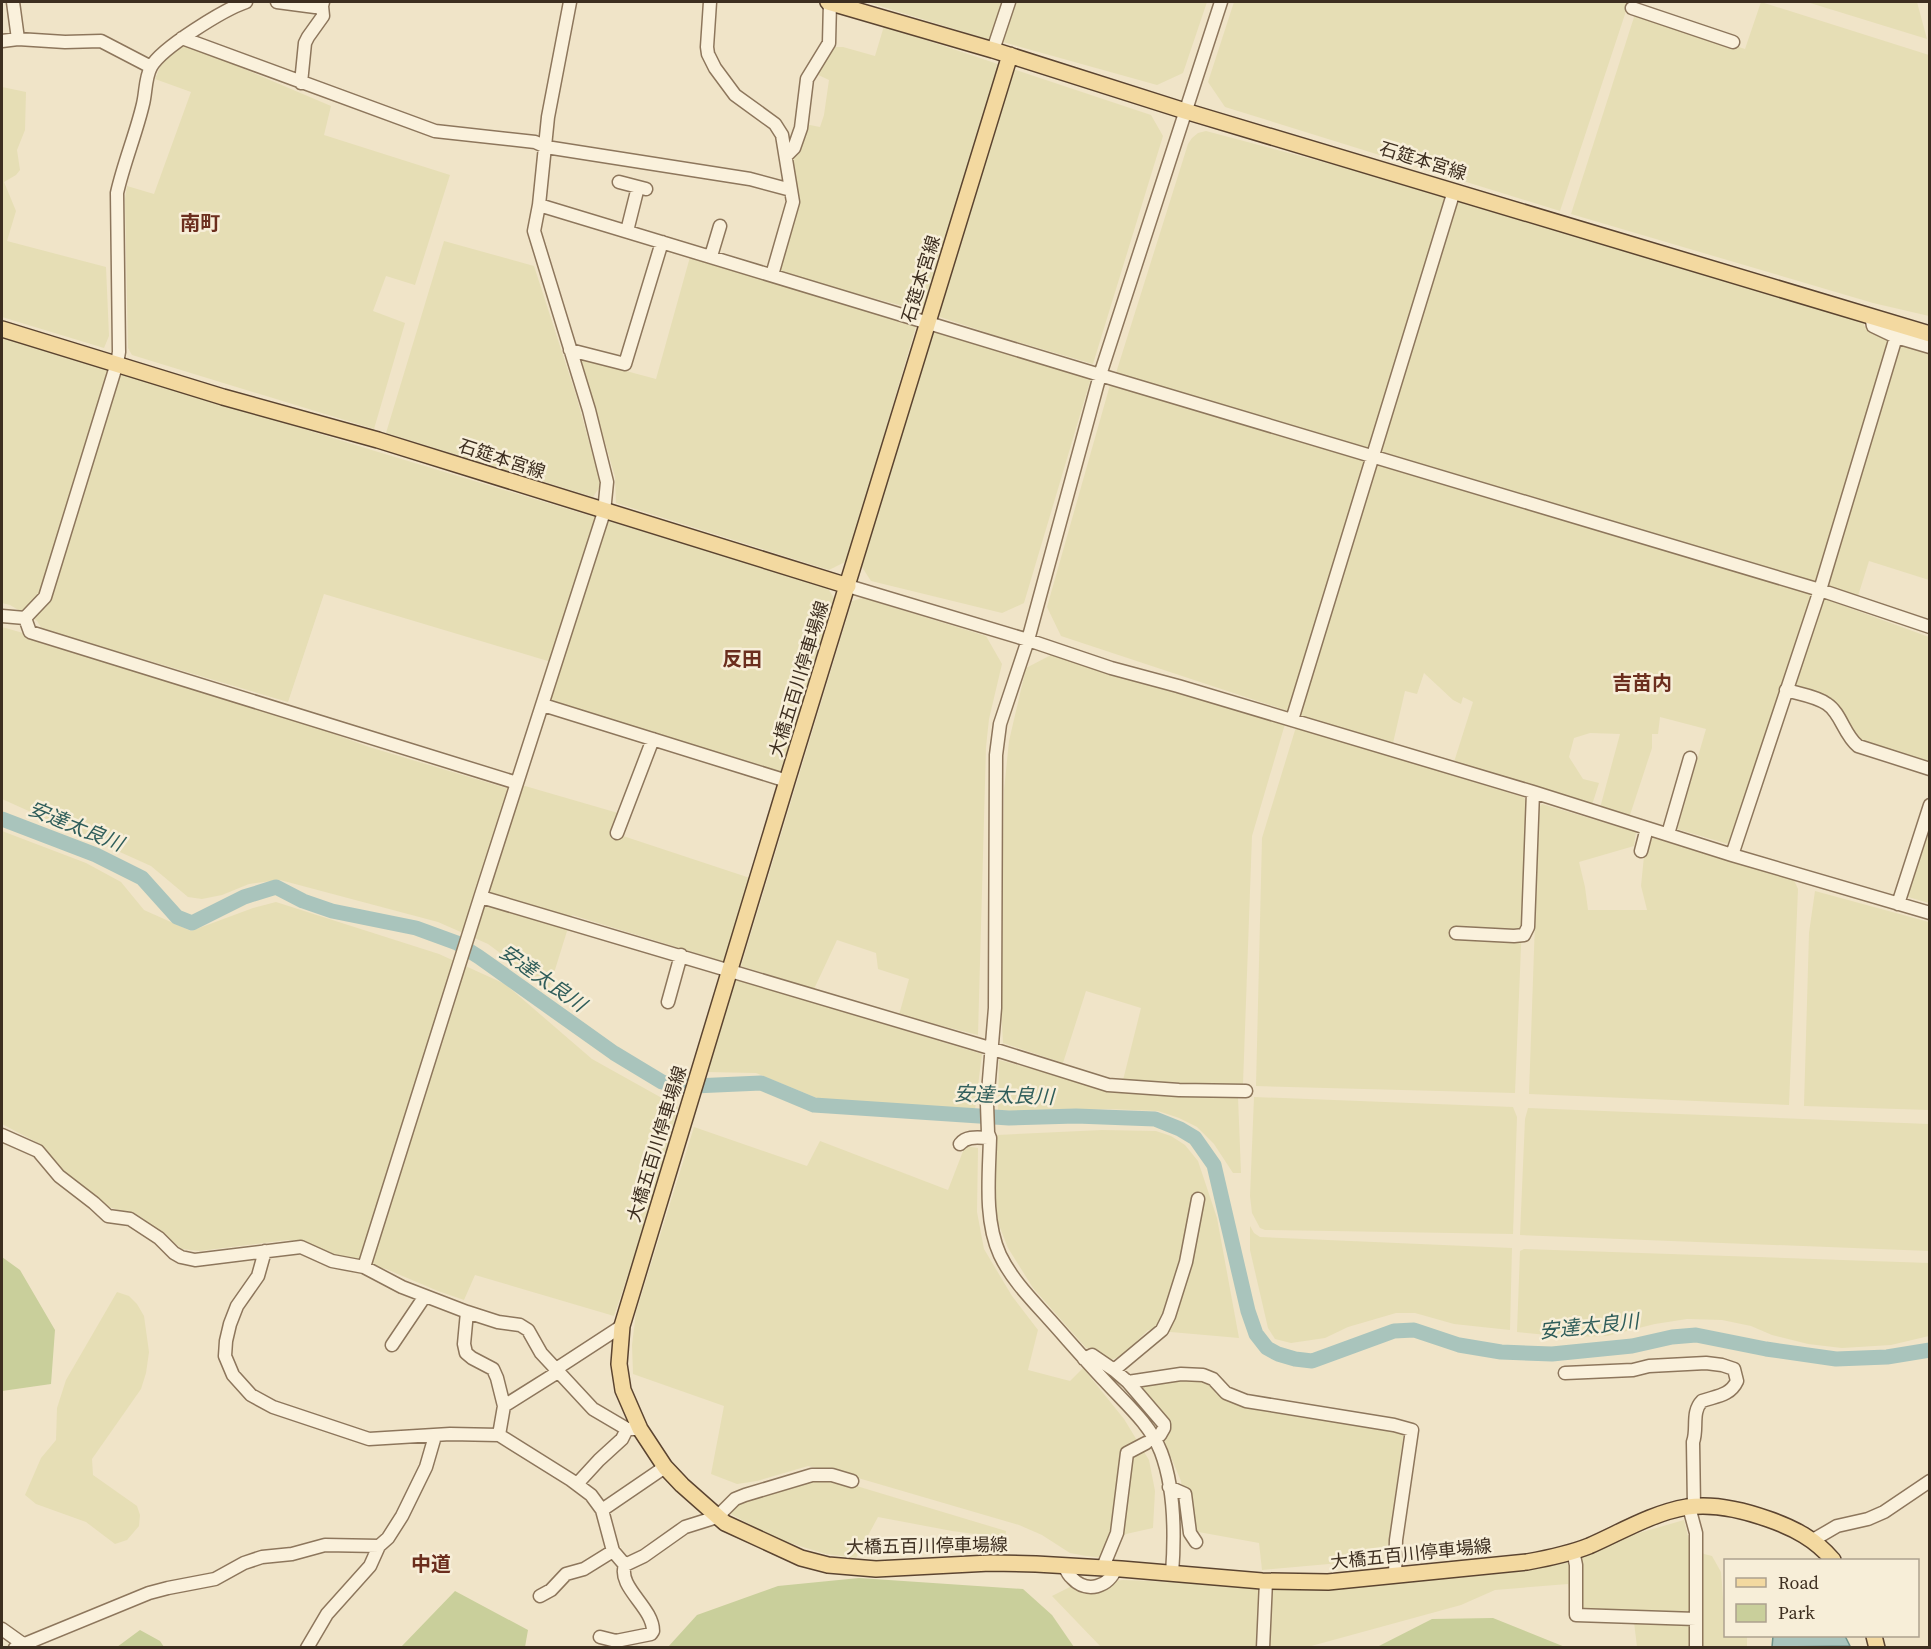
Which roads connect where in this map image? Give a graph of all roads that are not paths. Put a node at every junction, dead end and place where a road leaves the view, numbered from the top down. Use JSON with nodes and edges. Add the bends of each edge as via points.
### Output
{"nodes":[{"id":1,"x":13,"y":2,"type":"edge"},
{"id":2,"x":246,"y":2,"type":"edge"},
{"id":3,"x":278,"y":2,"type":"edge"},
{"id":4,"x":570,"y":2,"type":"edge"},
{"id":5,"x":711,"y":2,"type":"edge"},
{"id":6,"x":830,"y":2,"type":"edge"},
{"id":7,"x":1009,"y":2,"type":"edge"},
{"id":8,"x":1221,"y":2,"type":"edge"},
{"id":9,"x":323,"y":4,"type":"edge"},
{"id":10,"x":1632,"y":8,"type":"dead end"},
{"id":11,"x":182,"y":38,"type":"junction"},
{"id":12,"x":18,"y":39,"type":"junction"},
{"id":13,"x":2,"y":41,"type":"edge"},
{"id":14,"x":1733,"y":42,"type":"dead end"},
{"id":15,"x":993,"y":50,"type":"junction"},
{"id":16,"x":1010,"y":55,"type":"junction"},
{"id":17,"x":151,"y":68,"type":"junction"},
{"id":18,"x":301,"y":82,"type":"junction"},
{"id":19,"x":1185,"y":111,"type":"junction"},
{"id":20,"x":546,"y":147,"type":"junction"},
{"id":21,"x":786,"y":156,"type":"junction"},
{"id":22,"x":618,"y":182,"type":"dead end"},
{"id":23,"x":791,"y":190,"type":"junction"},
{"id":24,"x":1454,"y":190,"type":"junction"},
{"id":25,"x":539,"y":205,"type":"junction"},
{"id":26,"x":720,"y":226,"type":"dead end"},
{"id":27,"x":627,"y":231,"type":"junction"},
{"id":28,"x":662,"y":242,"type":"junction"},
{"id":29,"x":711,"y":256,"type":"junction"},
{"id":30,"x":772,"y":275,"type":"junction"},
{"id":31,"x":1871,"y":316,"type":"junction"},
{"id":32,"x":928,"y":322,"type":"junction"},
{"id":33,"x":2,"y":329,"type":"edge"},
{"id":34,"x":1929,"y":334,"type":"edge"},
{"id":35,"x":1896,"y":337,"type":"junction"},
{"id":36,"x":1929,"y":347,"type":"edge"},
{"id":37,"x":570,"y":350,"type":"junction"},
{"id":38,"x":117,"y":363,"type":"junction"},
{"id":39,"x":1100,"y":375,"type":"junction"},
{"id":40,"x":1373,"y":456,"type":"junction"},
{"id":41,"x":604,"y":512,"type":"junction"},
{"id":42,"x":848,"y":586,"type":"junction"},
{"id":43,"x":1820,"y":590,"type":"junction"},
{"id":44,"x":2,"y":616,"type":"edge"},
{"id":45,"x":25,"y":618,"type":"junction"},
{"id":46,"x":1929,"y":627,"type":"edge"},
{"id":47,"x":1028,"y":640,"type":"junction"},
{"id":48,"x":1786,"y":690,"type":"junction"},
{"id":49,"x":543,"y":705,"type":"junction"},
{"id":50,"x":1292,"y":720,"type":"junction"},
{"id":51,"x":653,"y":739,"type":"junction"},
{"id":52,"x":1690,"y":758,"type":"dead end"},
{"id":53,"x":1929,"y":769,"type":"edge"},
{"id":54,"x":787,"y":781,"type":"junction"},
{"id":55,"x":517,"y":783,"type":"junction"},
{"id":56,"x":1533,"y":792,"type":"junction"},
{"id":57,"x":1929,"y":806,"type":"edge"},
{"id":58,"x":1647,"y":828,"type":"junction"},
{"id":59,"x":617,"y":833,"type":"dead end"},
{"id":60,"x":1668,"y":834,"type":"junction"},
{"id":61,"x":1641,"y":851,"type":"dead end"},
{"id":62,"x":1732,"y":855,"type":"junction"},
{"id":63,"x":481,"y":897,"type":"junction"},
{"id":64,"x":1898,"y":904,"type":"junction"},
{"id":65,"x":1929,"y":914,"type":"edge"},
{"id":66,"x":1456,"y":933,"type":"dead end"},
{"id":67,"x":681,"y":955,"type":"junction"},
{"id":68,"x":731,"y":970,"type":"junction"},
{"id":69,"x":668,"y":1002,"type":"dead end"},
{"id":70,"x":993,"y":1049,"type":"junction"},
{"id":71,"x":1246,"y":1091,"type":"dead end"},
{"id":72,"x":2,"y":1135,"type":"edge"},
{"id":73,"x":989,"y":1136,"type":"junction"},
{"id":74,"x":960,"y":1144,"type":"dead end"},
{"id":75,"x":1198,"y":1198,"type":"dead end"},
{"id":76,"x":266,"y":1251,"type":"junction"},
{"id":77,"x":364,"y":1267,"type":"junction"},
{"id":78,"x":425,"y":1296,"type":"junction"},
{"id":79,"x":466,"y":1312,"type":"junction"},
{"id":80,"x":622,"y":1326,"type":"junction"},
{"id":81,"x":392,"y":1345,"type":"dead end"},
{"id":82,"x":1084,"y":1359,"type":"junction"},
{"id":83,"x":557,"y":1370,"type":"junction"},
{"id":84,"x":1114,"y":1370,"type":"junction"},
{"id":85,"x":1565,"y":1372,"type":"dead end"},
{"id":86,"x":1128,"y":1382,"type":"junction"},
{"id":87,"x":504,"y":1406,"type":"junction"},
{"id":88,"x":634,"y":1429,"type":"junction"},
{"id":89,"x":499,"y":1435,"type":"junction"},
{"id":90,"x":1160,"y":1435,"type":"dead end"},
{"id":91,"x":435,"y":1436,"type":"junction"},
{"id":92,"x":1146,"y":1443,"type":"dead end"},
{"id":93,"x":665,"y":1467,"type":"junction"},
{"id":94,"x":852,"y":1480,"type":"dead end"},
{"id":95,"x":1929,"y":1481,"type":"edge"},
{"id":96,"x":577,"y":1484,"type":"junction"},
{"id":97,"x":1169,"y":1487,"type":"junction"},
{"id":98,"x":1691,"y":1507,"type":"junction"},
{"id":99,"x":602,"y":1510,"type":"junction"},
{"id":100,"x":717,"y":1517,"type":"junction"},
{"id":101,"x":1812,"y":1540,"type":"junction"},
{"id":102,"x":1196,"y":1542,"type":"dead end"},
{"id":103,"x":379,"y":1546,"type":"junction"},
{"id":104,"x":613,"y":1551,"type":"junction"},
{"id":105,"x":1573,"y":1551,"type":"junction"},
{"id":106,"x":1832,"y":1559,"type":"edge"},
{"id":107,"x":625,"y":1565,"type":"junction"},
{"id":108,"x":1110,"y":1568,"type":"junction"},
{"id":109,"x":1172,"y":1574,"type":"junction"},
{"id":110,"x":1395,"y":1576,"type":"junction"},
{"id":111,"x":1266,"y":1581,"type":"junction"},
{"id":112,"x":540,"y":1596,"type":"dead end"},
{"id":113,"x":1696,"y":1619,"type":"junction"},
{"id":114,"x":2,"y":1629,"type":"edge"},
{"id":115,"x":600,"y":1637,"type":"dead end"},
{"id":116,"x":19,"y":1646,"type":"edge"},
{"id":117,"x":307,"y":1647,"type":"edge"},
{"id":118,"x":1263,"y":1647,"type":"edge"},
{"id":119,"x":1696,"y":1647,"type":"edge"}],
"edges":[{"from":1,"to":12,"type":"street"},
{"from":2,"to":11,"type":"street"},
{"from":3,"to":9,"type":"street","via":[[315,7]]},
{"from":4,"to":20,"type":"street"},
{"from":5,"to":21,"type":"street","via":[[707,47],[711,60],[735,94],[775,124],[782,135]]},
{"from":6,"to":15,"type":"main road"},
{"from":6,"to":21,"type":"street","via":[[829,43],[807,79],[801,128],[794,148]]},
{"from":7,"to":15,"type":"street"},
{"from":8,"to":19,"type":"street"},
{"from":9,"to":18,"type":"street","via":[[324,16],[305,43]]},
{"from":10,"to":14,"type":"street"},
{"from":11,"to":17,"type":"street"},
{"from":11,"to":18,"type":"street"},
{"from":12,"to":13,"type":"street"},
{"from":12,"to":17,"type":"street","via":[[100,41]]},
{"from":15,"to":16,"type":"main road"},
{"from":16,"to":19,"type":"main road","name":"石筵本宮線"},
{"from":16,"to":32,"type":"main road","name":"石筵本宮線"},
{"from":17,"to":38,"type":"street","via":[[117,193]]},
{"from":18,"to":20,"type":"street","via":[[435,131],[535,142]]},
{"from":19,"to":24,"type":"main road","name":"石筵本宮線"},
{"from":19,"to":39,"type":"street"},
{"from":20,"to":23,"type":"street","via":[[750,178]]},
{"from":20,"to":25,"type":"street"},
{"from":21,"to":23,"type":"street"},
{"from":22,"to":27,"type":"street","via":[[642,188]]},
{"from":23,"to":30,"type":"street","via":[[792,211]]},
{"from":24,"to":31,"type":"main road","name":"石筵本宮線"},
{"from":24,"to":40,"type":"street"},
{"from":25,"to":27,"type":"street"},
{"from":25,"to":37,"type":"street","via":[[534,231]]},
{"from":26,"to":29,"type":"street"},
{"from":27,"to":28,"type":"street"},
{"from":28,"to":29,"type":"street"},
{"from":28,"to":37,"type":"street","via":[[625,364]]},
{"from":29,"to":30,"type":"street"},
{"from":30,"to":32,"type":"street"},
{"from":31,"to":34,"type":"main road","name":"石筵本宮線"},
{"from":31,"to":35,"type":"street","via":[[1873,326]]},
{"from":32,"to":39,"type":"street"},
{"from":32,"to":42,"type":"main road","name":"石筵本宮線"},
{"from":33,"to":38,"type":"main road","name":"石筵本宮線"},
{"from":35,"to":36,"type":"street"},
{"from":35,"to":43,"type":"street"},
{"from":37,"to":41,"type":"street","via":[[607,482]]},
{"from":38,"to":41,"type":"main road","name":"石筵本宮線"},
{"from":38,"to":45,"type":"street","via":[[49,587],[40,604]]},
{"from":39,"to":40,"type":"street"},
{"from":39,"to":47,"type":"street"},
{"from":40,"to":43,"type":"street"},
{"from":40,"to":50,"type":"street"},
{"from":41,"to":42,"type":"main road","name":"石筵本宮線"},
{"from":41,"to":49,"type":"street"},
{"from":42,"to":47,"type":"street"},
{"from":42,"to":54,"type":"main road","name":"大橋五百川停車場線"},
{"from":43,"to":46,"type":"street","via":[[1901,612]]},
{"from":43,"to":48,"type":"street"},
{"from":44,"to":45,"type":"street"},
{"from":45,"to":55,"type":"street","via":[[30,632]]},
{"from":47,"to":50,"type":"street"},
{"from":47,"to":70,"type":"street","via":[[1000,724],[996,755]]},
{"from":48,"to":53,"type":"street","via":[[1829,705],[1858,746]]},
{"from":48,"to":62,"type":"street"},
{"from":49,"to":51,"type":"street"},
{"from":49,"to":55,"type":"street"},
{"from":50,"to":56,"type":"street"},
{"from":51,"to":54,"type":"street"},
{"from":51,"to":59,"type":"street"},
{"from":52,"to":60,"type":"street"},
{"from":54,"to":68,"type":"main road","name":"大橋五百川停車場線"},
{"from":55,"to":63,"type":"street"},
{"from":56,"to":58,"type":"street"},
{"from":56,"to":66,"type":"street","via":[[1528,927],[1524,935]]},
{"from":57,"to":64,"type":"street"},
{"from":58,"to":60,"type":"street"},
{"from":58,"to":61,"type":"street"},
{"from":60,"to":62,"type":"street"},
{"from":62,"to":64,"type":"street"},
{"from":63,"to":67,"type":"street"},
{"from":63,"to":77,"type":"street"},
{"from":64,"to":65,"type":"street"},
{"from":67,"to":68,"type":"street"},
{"from":67,"to":69,"type":"street"},
{"from":68,"to":70,"type":"street"},
{"from":68,"to":80,"type":"main road","name":"大橋五百川停車場線"},
{"from":70,"to":71,"type":"street","via":[[1108,1085]]},
{"from":70,"to":73,"type":"street","via":[[987,1104]]},
{"from":72,"to":76,"type":"street","via":[[38,1151],[59,1176],[108,1216],[130,1219],[181,1257],[195,1260]]},
{"from":73,"to":74,"type":"street","via":[[963,1140]]},
{"from":73,"to":82,"type":"street","via":[[990,1211],[1000,1254],[1018,1283]]},
{"from":75,"to":84,"type":"street","via":[[1186,1262],[1169,1316],[1162,1330]]},
{"from":76,"to":77,"type":"street","via":[[301,1247],[332,1261]]},
{"from":76,"to":91,"type":"street","via":[[258,1276],[237,1306],[226,1341],[225,1356],[243,1387],[273,1407],[369,1439]]},
{"from":77,"to":78,"type":"street"},
{"from":78,"to":79,"type":"street"},
{"from":78,"to":81,"type":"street"},
{"from":79,"to":83,"type":"street","via":[[520,1324]]},
{"from":79,"to":87,"type":"street","via":[[466,1353],[493,1369]]},
{"from":80,"to":83,"type":"street"},
{"from":80,"to":88,"type":"main road","name":"大橋五百川停車場線","via":[[620,1380]]},
{"from":82,"to":84,"type":"street","via":[[1092,1356]]},
{"from":82,"to":97,"type":"street","via":[[1144,1423],[1161,1452]]},
{"from":83,"to":87,"type":"street"},
{"from":83,"to":88,"type":"street","via":[[593,1409]]},
{"from":84,"to":86,"type":"street"},
{"from":85,"to":98,"type":"street","via":[[1706,1363],[1734,1369],[1734,1387],[1722,1396],[1702,1401],[1696,1411]]},
{"from":86,"to":90,"type":"street","via":[[1164,1424]]},
{"from":86,"to":110,"type":"street","via":[[1203,1374],[1226,1393],[1246,1401],[1412,1430],[1396,1539]]},
{"from":87,"to":89,"type":"street"},
{"from":88,"to":93,"type":"main road","name":"大橋五百川停車場線"},
{"from":88,"to":96,"type":"street"},
{"from":89,"to":91,"type":"street"},
{"from":89,"to":96,"type":"street"},
{"from":91,"to":103,"type":"street","via":[[426,1467],[402,1516]]},
{"from":92,"to":108,"type":"street","via":[[1127,1453]]},
{"from":93,"to":99,"type":"street"},
{"from":93,"to":100,"type":"main road","name":"大橋五百川停車場線"},
{"from":94,"to":100,"type":"street","via":[[832,1475],[804,1477],[735,1499]]},
{"from":95,"to":101,"type":"street","via":[[1884,1512],[1837,1526]]},
{"from":96,"to":99,"type":"street"},
{"from":97,"to":102,"type":"street","via":[[1185,1494],[1190,1533]]},
{"from":97,"to":109,"type":"street"},
{"from":98,"to":101,"type":"main road","name":"大橋五百川停車場線","via":[[1741,1510]]},
{"from":98,"to":105,"type":"main road","name":"大橋五百川停車場線","via":[[1649,1519]]},
{"from":98,"to":113,"type":"street","via":[[1696,1533]]},
{"from":99,"to":104,"type":"street"},
{"from":100,"to":107,"type":"street","via":[[685,1527]]},
{"from":100,"to":108,"type":"main road","name":"大橋五百川停車場線","via":[[791,1553],[828,1565],[876,1569],[990,1563]]},
{"from":101,"to":106,"type":"main road","name":"大橋五百川停車場線"},
{"from":103,"to":116,"type":"street","via":[[325,1545],[252,1559],[215,1579],[149,1593]]},
{"from":103,"to":117,"type":"street","via":[[370,1566],[327,1614]]},
{"from":104,"to":107,"type":"street"},
{"from":104,"to":112,"type":"street","via":[[584,1569],[566,1574]]},
{"from":105,"to":110,"type":"main road","name":"大橋五百川停車場線","via":[[1527,1562]]},
{"from":105,"to":113,"type":"street","via":[[1576,1615]]},
{"from":107,"to":115,"type":"street","via":[[624,1577],[650,1616],[653,1631],[616,1641]]},
{"from":108,"to":109,"type":"main road","name":"大橋五百川停車場線"},
{"from":109,"to":111,"type":"main road","name":"大橋五百川停車場線"},
{"from":110,"to":111,"type":"main road","name":"大橋五百川停車場線","via":[[1328,1582]]},
{"from":111,"to":118,"type":"street"},
{"from":113,"to":119,"type":"street"},
{"from":114,"to":116,"type":"street"}]}
